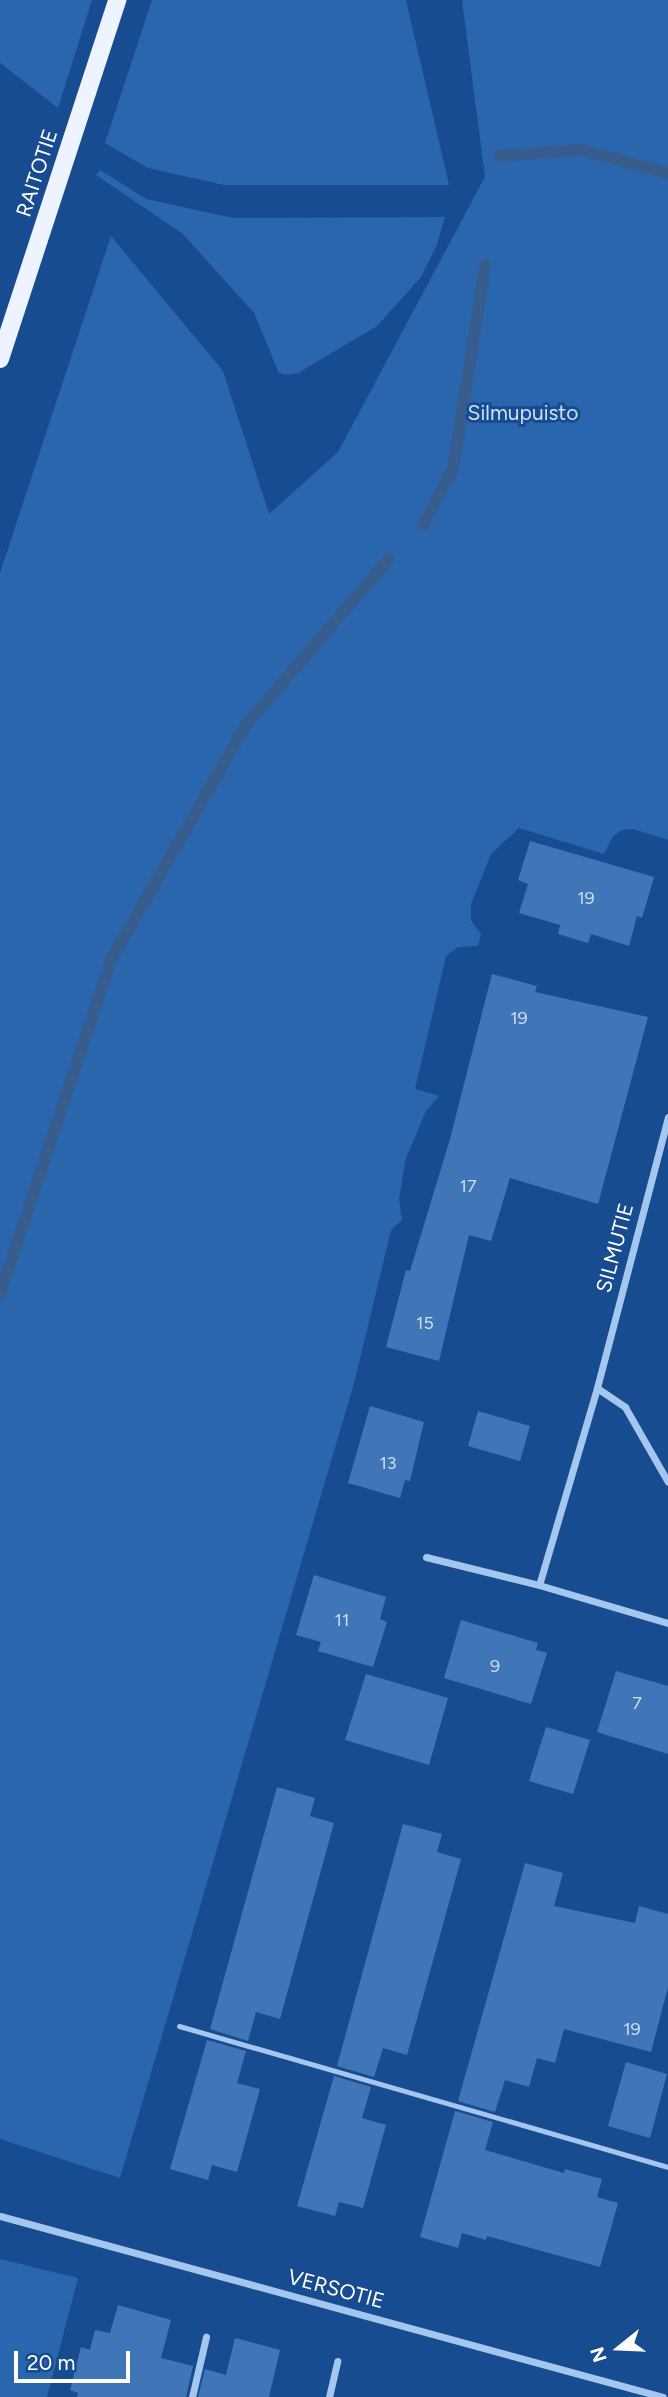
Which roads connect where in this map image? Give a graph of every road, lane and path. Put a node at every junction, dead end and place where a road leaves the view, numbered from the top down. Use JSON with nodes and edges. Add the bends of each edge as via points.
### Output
{"nodes":[{"id":1,"x":117,"y":0,"type":"edge"},
{"id":2,"x":0,"y":359,"type":"edge"},
{"id":3,"x":668,"y":1117,"type":"edge"},
{"id":4,"x":597,"y":1388,"type":"junction"},
{"id":5,"x":668,"y":1482,"type":"edge"},
{"id":6,"x":426,"y":1557,"type":"dead end"},
{"id":7,"x":539,"y":1585,"type":"junction"},
{"id":8,"x":668,"y":1623,"type":"edge"},
{"id":9,"x":179,"y":2026,"type":"dead end"},
{"id":10,"x":668,"y":2167,"type":"edge"},
{"id":11,"x":0,"y":2216,"type":"edge"},
{"id":12,"x":206,"y":2337,"type":"dead end"},
{"id":13,"x":337,"y":2361,"type":"dead end"},
{"id":14,"x":192,"y":2397,"type":"edge"},
{"id":15,"x":329,"y":2397,"type":"edge"},
{"id":16,"x":663,"y":2397,"type":"edge"}],
"edges":[{"from":1,"to":2,"type":"main road","name":"RAITOTIE"},
{"from":3,"to":4,"type":"street","name":"SILMUTIE"},
{"from":4,"to":5,"type":"street","via":[[625,1407]]},
{"from":4,"to":7,"type":"street","name":"SILMUTIE"},
{"from":6,"to":7,"type":"street"},
{"from":7,"to":8,"type":"street"},
{"from":9,"to":10,"type":"lane"},
{"from":11,"to":16,"type":"street","name":"VERSOTIE"},
{"from":12,"to":14,"type":"street"},
{"from":13,"to":15,"type":"street"}]}
